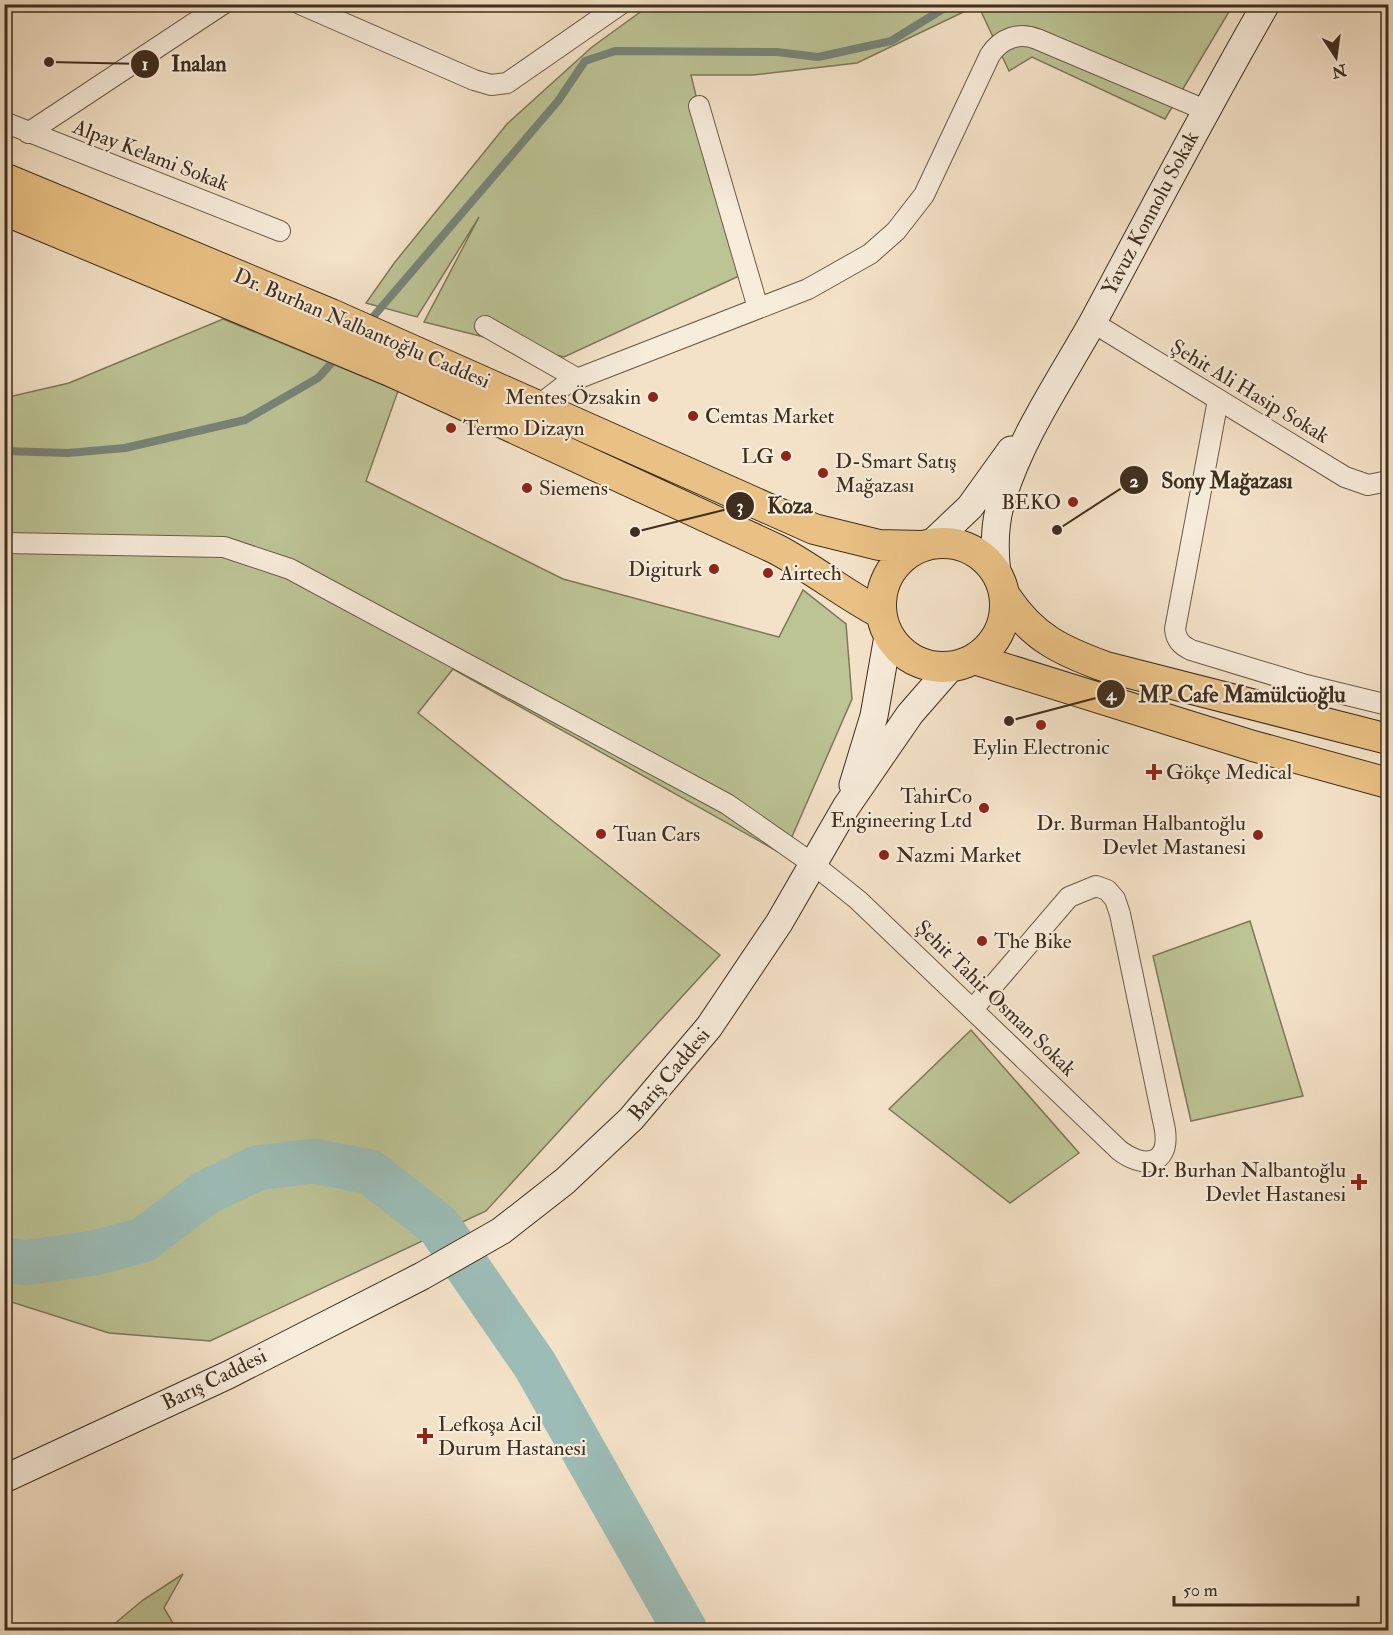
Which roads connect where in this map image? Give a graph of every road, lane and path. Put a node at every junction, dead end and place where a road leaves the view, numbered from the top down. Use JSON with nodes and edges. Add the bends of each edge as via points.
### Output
{"nodes":[{"id":1,"x":223,"y":4,"type":"edge"},
{"id":2,"x":300,"y":4,"type":"edge"},
{"id":3,"x":621,"y":4,"type":"edge"},
{"id":4,"x":1266,"y":4,"type":"edge"},
{"id":5,"x":699,"y":106,"type":"dead end"},
{"id":6,"x":1205,"y":110,"type":"junction"},
{"id":7,"x":4,"y":122,"type":"edge"},
{"id":8,"x":28,"y":133,"type":"junction"},
{"id":9,"x":4,"y":178,"type":"edge"},
{"id":10,"x":4,"y":210,"type":"edge"},
{"id":11,"x":280,"y":231,"type":"dead end"},
{"id":12,"x":758,"y":308,"type":"junction"},
{"id":13,"x":1092,"y":322,"type":"junction"},
{"id":14,"x":323,"y":326,"type":"junction"},
{"id":15,"x":485,"y":326,"type":"dead end"},
{"id":16,"x":578,"y":379,"type":"junction"},
{"id":17,"x":1218,"y":400,"type":"junction"},
{"id":18,"x":539,"y":405,"type":"junction"},
{"id":19,"x":1035,"y":421,"type":"junction"},
{"id":20,"x":1389,"y":481,"type":"edge"},
{"id":21,"x":4,"y":543,"type":"edge"},
{"id":22,"x":927,"y":545,"type":"junction"},
{"id":23,"x":1001,"y":585,"type":"junction"},
{"id":24,"x":884,"y":624,"type":"junction"},
{"id":25,"x":962,"y":663,"type":"junction"},
{"id":26,"x":1389,"y":705,"type":"edge"},
{"id":27,"x":1389,"y":739,"type":"edge"},
{"id":28,"x":1389,"y":783,"type":"edge"},
{"id":29,"x":846,"y":807,"type":"junction"},
{"id":30,"x":813,"y":864,"type":"junction"},
{"id":31,"x":974,"y":1009,"type":"junction"},
{"id":32,"x":422,"y":1276,"type":"joint"},
{"id":33,"x":4,"y":1479,"type":"edge"}],
"edges":[{"from":1,"to":8,"type":"street"},
{"from":2,"to":3,"type":"street","via":[[491,85],[514,79]]},
{"from":4,"to":6,"type":"street","name":"Yavuz Konnolu Sokak"},
{"from":5,"to":12,"type":"street"},
{"from":6,"to":12,"type":"street","via":[[1037,39],[1007,39],[990,55],[933,180],[896,231],[870,254],[837,274]]},
{"from":6,"to":13,"type":"street","name":"Yavuz Konnolu Sokak"},
{"from":7,"to":8,"type":"street","name":"Alpay Kelami Sokak"},
{"from":8,"to":11,"type":"street","name":"Alpay Kelami Sokak"},
{"from":9,"to":14,"type":"main road","name":"Dr. Burhan Nalbantoğlu Caddesi"},
{"from":10,"to":14,"type":"main road","name":"Dr. Burhan Nalbantoğlu Caddesi"},
{"from":12,"to":16,"type":"street"},
{"from":13,"to":17,"type":"street","name":"Şehit Ali Hasip Sokak"},
{"from":13,"to":19,"type":"street","name":"Yavuz Konnolu Sokak"},
{"from":14,"to":18,"type":"main road","name":"Dr. Burhan Nalbantoğlu Caddesi","via":[[414,350]]},
{"from":14,"to":24,"type":"main road","name":"Dr. Burhan Nalbantoğlu Caddesi","via":[[390,370],[776,549]]},
{"from":15,"to":16,"type":"street"},
{"from":16,"to":18,"type":"street"},
{"from":17,"to":20,"type":"street","name":"Şehit Ali Hasip Sokak","via":[[1352,480],[1368,485]]},
{"from":17,"to":26,"type":"street","via":[[1175,629],[1179,642],[1191,650]]},
{"from":18,"to":22,"type":"main road","name":"Dr. Burhan Nalbantoğlu Caddesi","via":[[814,529],[879,544]]},
{"from":19,"to":22,"type":"street","name":"Yavuz Konnolu Sokak","via":[[970,507]]},
{"from":19,"to":23,"type":"street","name":"Yavuz Konnolu Sokak","via":[[1010,476],[997,517],[994,553]]},
{"from":21,"to":30,"type":"street","name":"Şehit Tahir Osman Sokak","via":[[224,547],[290,569],[727,804]]},
{"from":22,"to":23,"type":"main road","via":[[951,543],[970,548],[986,559]]},
{"from":22,"to":24,"type":"main road","via":[[903,556],[889,572],[881,592]]},
{"from":23,"to":25,"type":"main road","via":[[1005,615],[999,633],[989,648]]},
{"from":23,"to":27,"type":"main road","via":[[1021,620],[1035,632],[1100,665]]},
{"from":24,"to":25,"type":"main road","via":[[900,651],[915,661],[933,667]]},
{"from":24,"to":29,"type":"street","name":"Bariş Caddesi","via":[[874,716]]},
{"from":25,"to":28,"type":"main road"},
{"from":25,"to":29,"type":"street","name":"Bariş Caddesi","via":[[910,714]]},
{"from":29,"to":30,"type":"street","name":"Bariş Caddesi"},
{"from":30,"to":31,"type":"street","name":"Şehit Tahir Osman Sokak","via":[[858,900]]},
{"from":30,"to":32,"type":"street","name":"Bariş Caddesi","via":[[736,989],[679,1066],[601,1150],[501,1231]]},
{"from":31,"to":31,"type":"street","name":"Şehit Tahir Osman Sokak","via":[[1069,897],[1096,886],[1107,890],[1120,914],[1165,1130],[1162,1153],[1146,1163],[1119,1150]]},
{"from":32,"to":33,"type":"street","name":"Barış Caddesi","via":[[228,1375]]}]}
